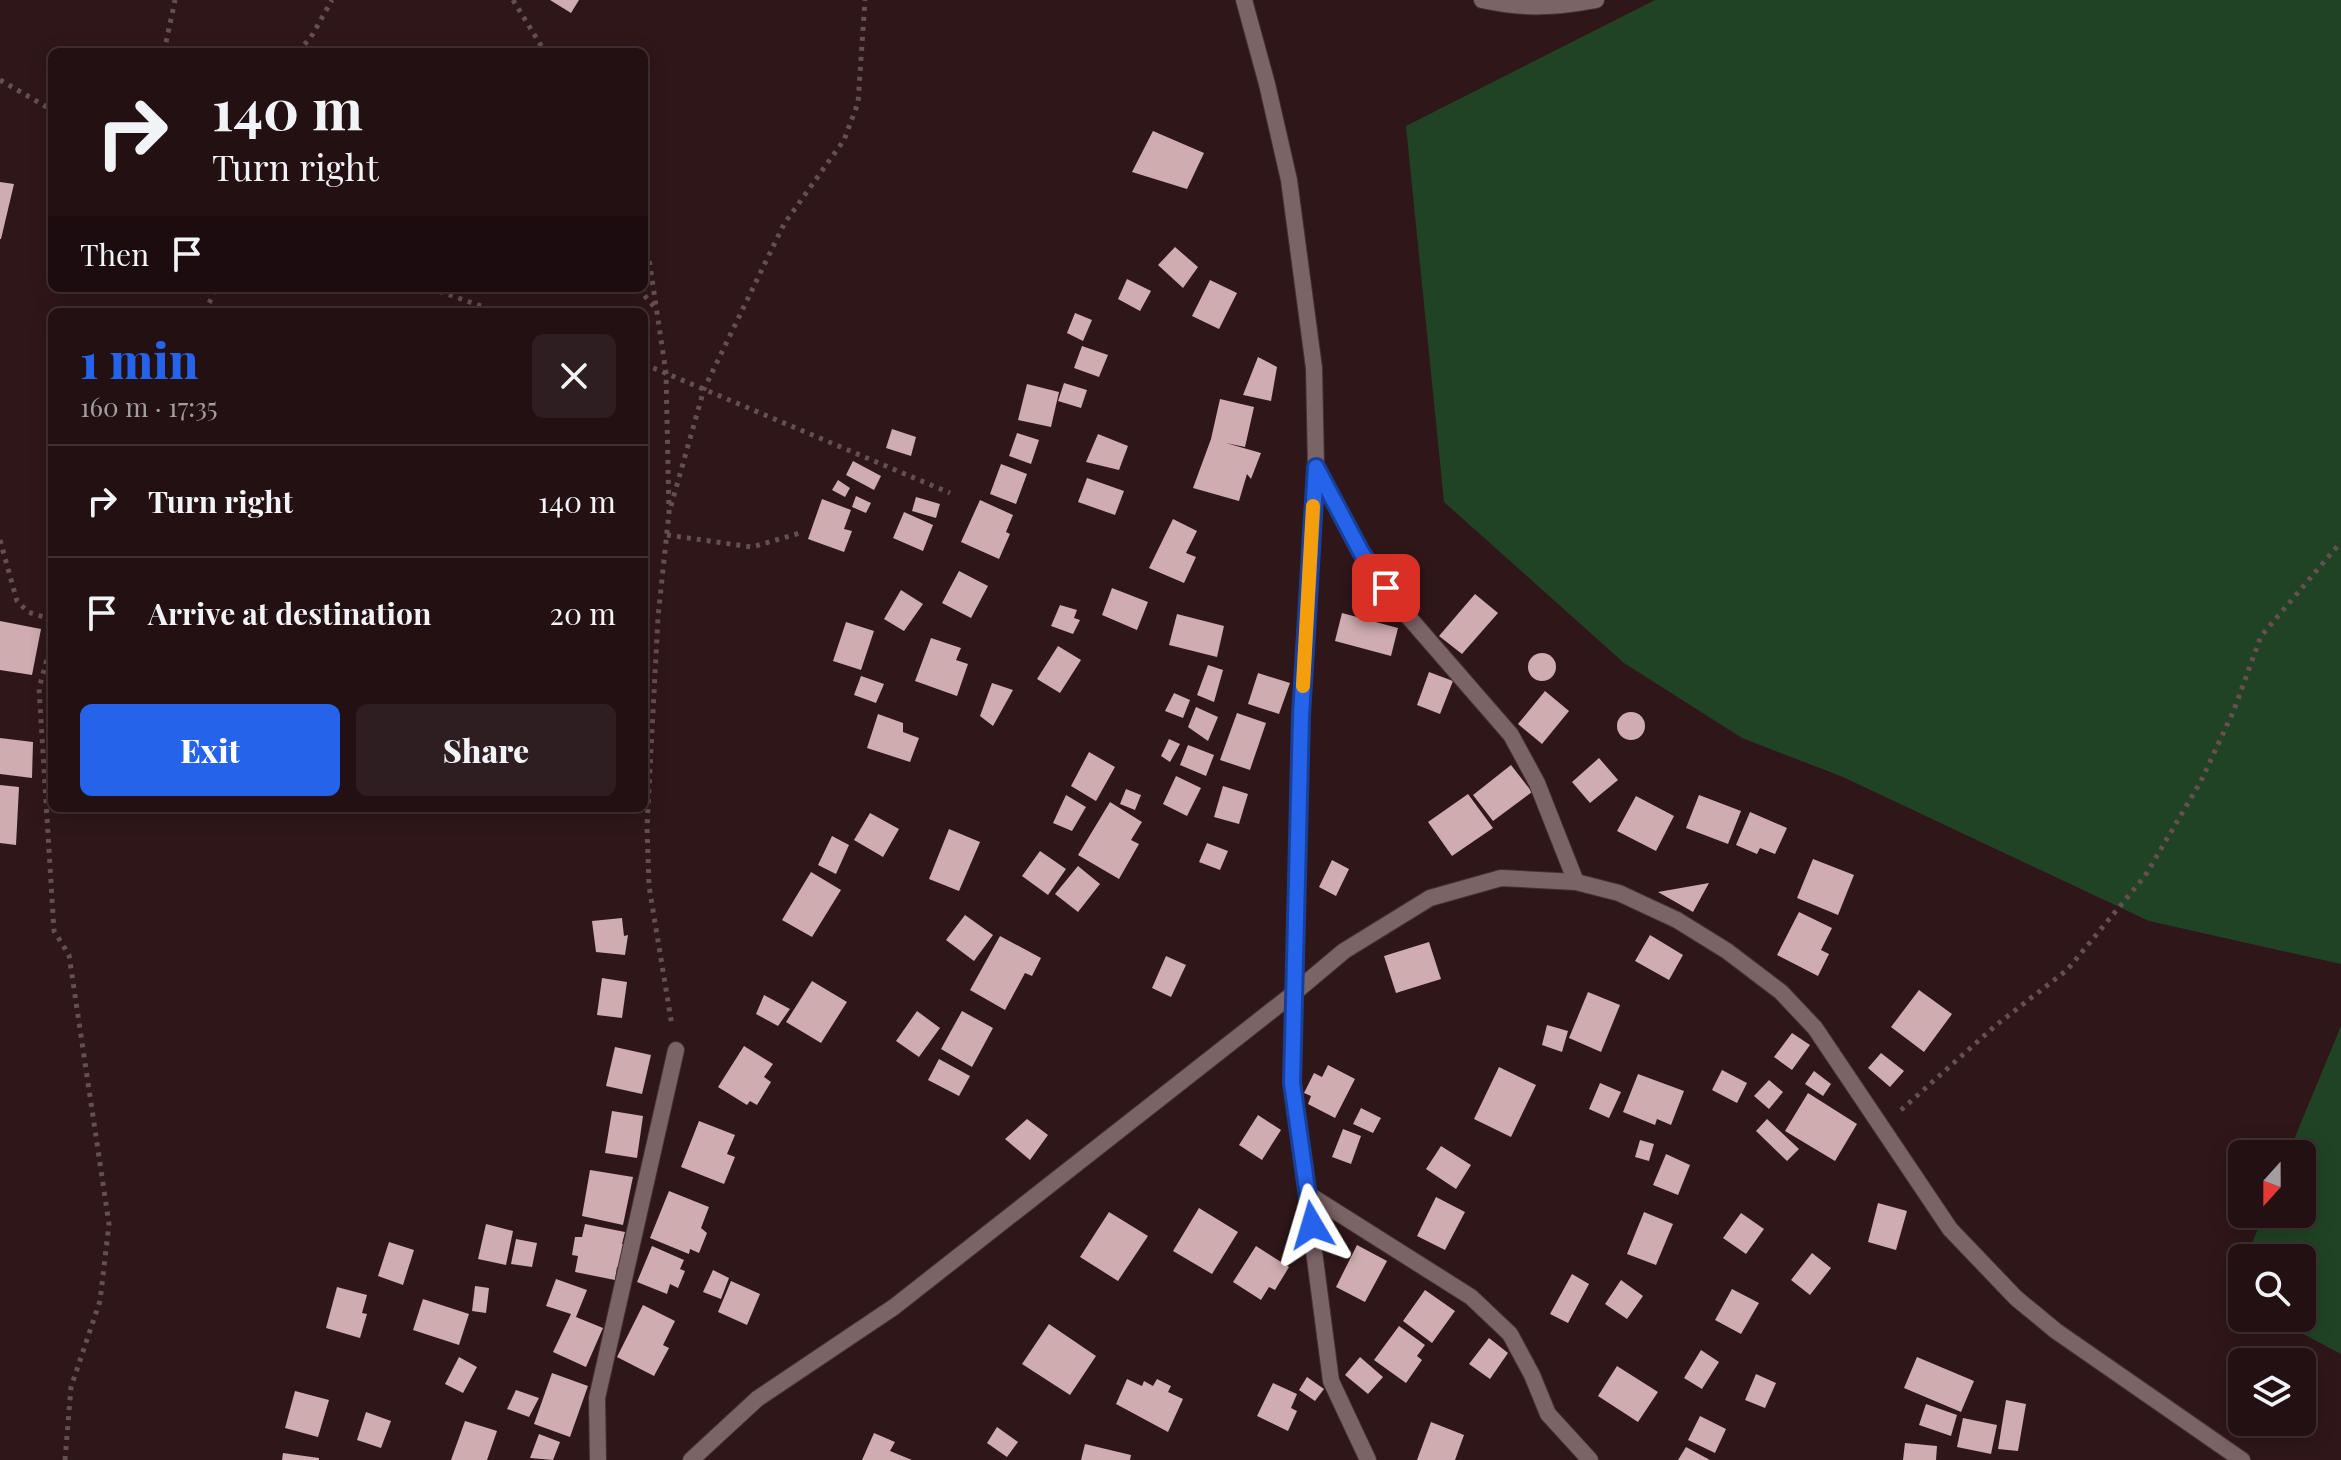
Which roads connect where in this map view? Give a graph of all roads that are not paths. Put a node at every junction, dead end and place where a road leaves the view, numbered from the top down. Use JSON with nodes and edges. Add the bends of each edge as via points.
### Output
{"nodes":[{"id":1,"x":1244,"y":0,"type":"edge"},
{"id":2,"x":1482,"y":0,"type":"edge"},
{"id":3,"x":1596,"y":0,"type":"edge"},
{"id":4,"x":1316,"y":467,"type":"junction"},
{"id":5,"x":1576,"y":882,"type":"junction"},
{"id":6,"x":1294,"y":993,"type":"junction"},
{"id":7,"x":676,"y":1050,"type":"road end"},
{"id":8,"x":1308,"y":1194,"type":"junction"},
{"id":9,"x":598,"y":1460,"type":"edge"},
{"id":10,"x":691,"y":1460,"type":"edge"},
{"id":11,"x":1368,"y":1460,"type":"edge"},
{"id":12,"x":1590,"y":1460,"type":"edge"},
{"id":13,"x":2242,"y":1460,"type":"edge"}],
"edges":[{"from":1,"to":4,"type":"street","via":[[1289,180],[1314,368]]},
{"from":2,"to":3,"type":"street","via":[[1555,8]]},
{"from":4,"to":5,"type":"street","via":[[1361,552],[1399,606],[1511,735],[1537,783]]},
{"from":4,"to":6,"type":"street","via":[[1301,716]]},
{"from":5,"to":6,"type":"street","via":[[1501,878],[1430,898],[1344,951]]},
{"from":5,"to":13,"type":"street","via":[[1619,893],[1677,920],[1781,992],[1815,1028],[1950,1229],[2016,1298]]},
{"from":6,"to":8,"type":"street","via":[[1292,1083]]},
{"from":6,"to":10,"type":"street","via":[[894,1307],[757,1399]]},
{"from":7,"to":9,"type":"street","via":[[597,1398]]},
{"from":8,"to":11,"type":"street","via":[[1331,1381]]},
{"from":8,"to":12,"type":"street","via":[[1471,1297],[1510,1334],[1548,1414]]}]}
